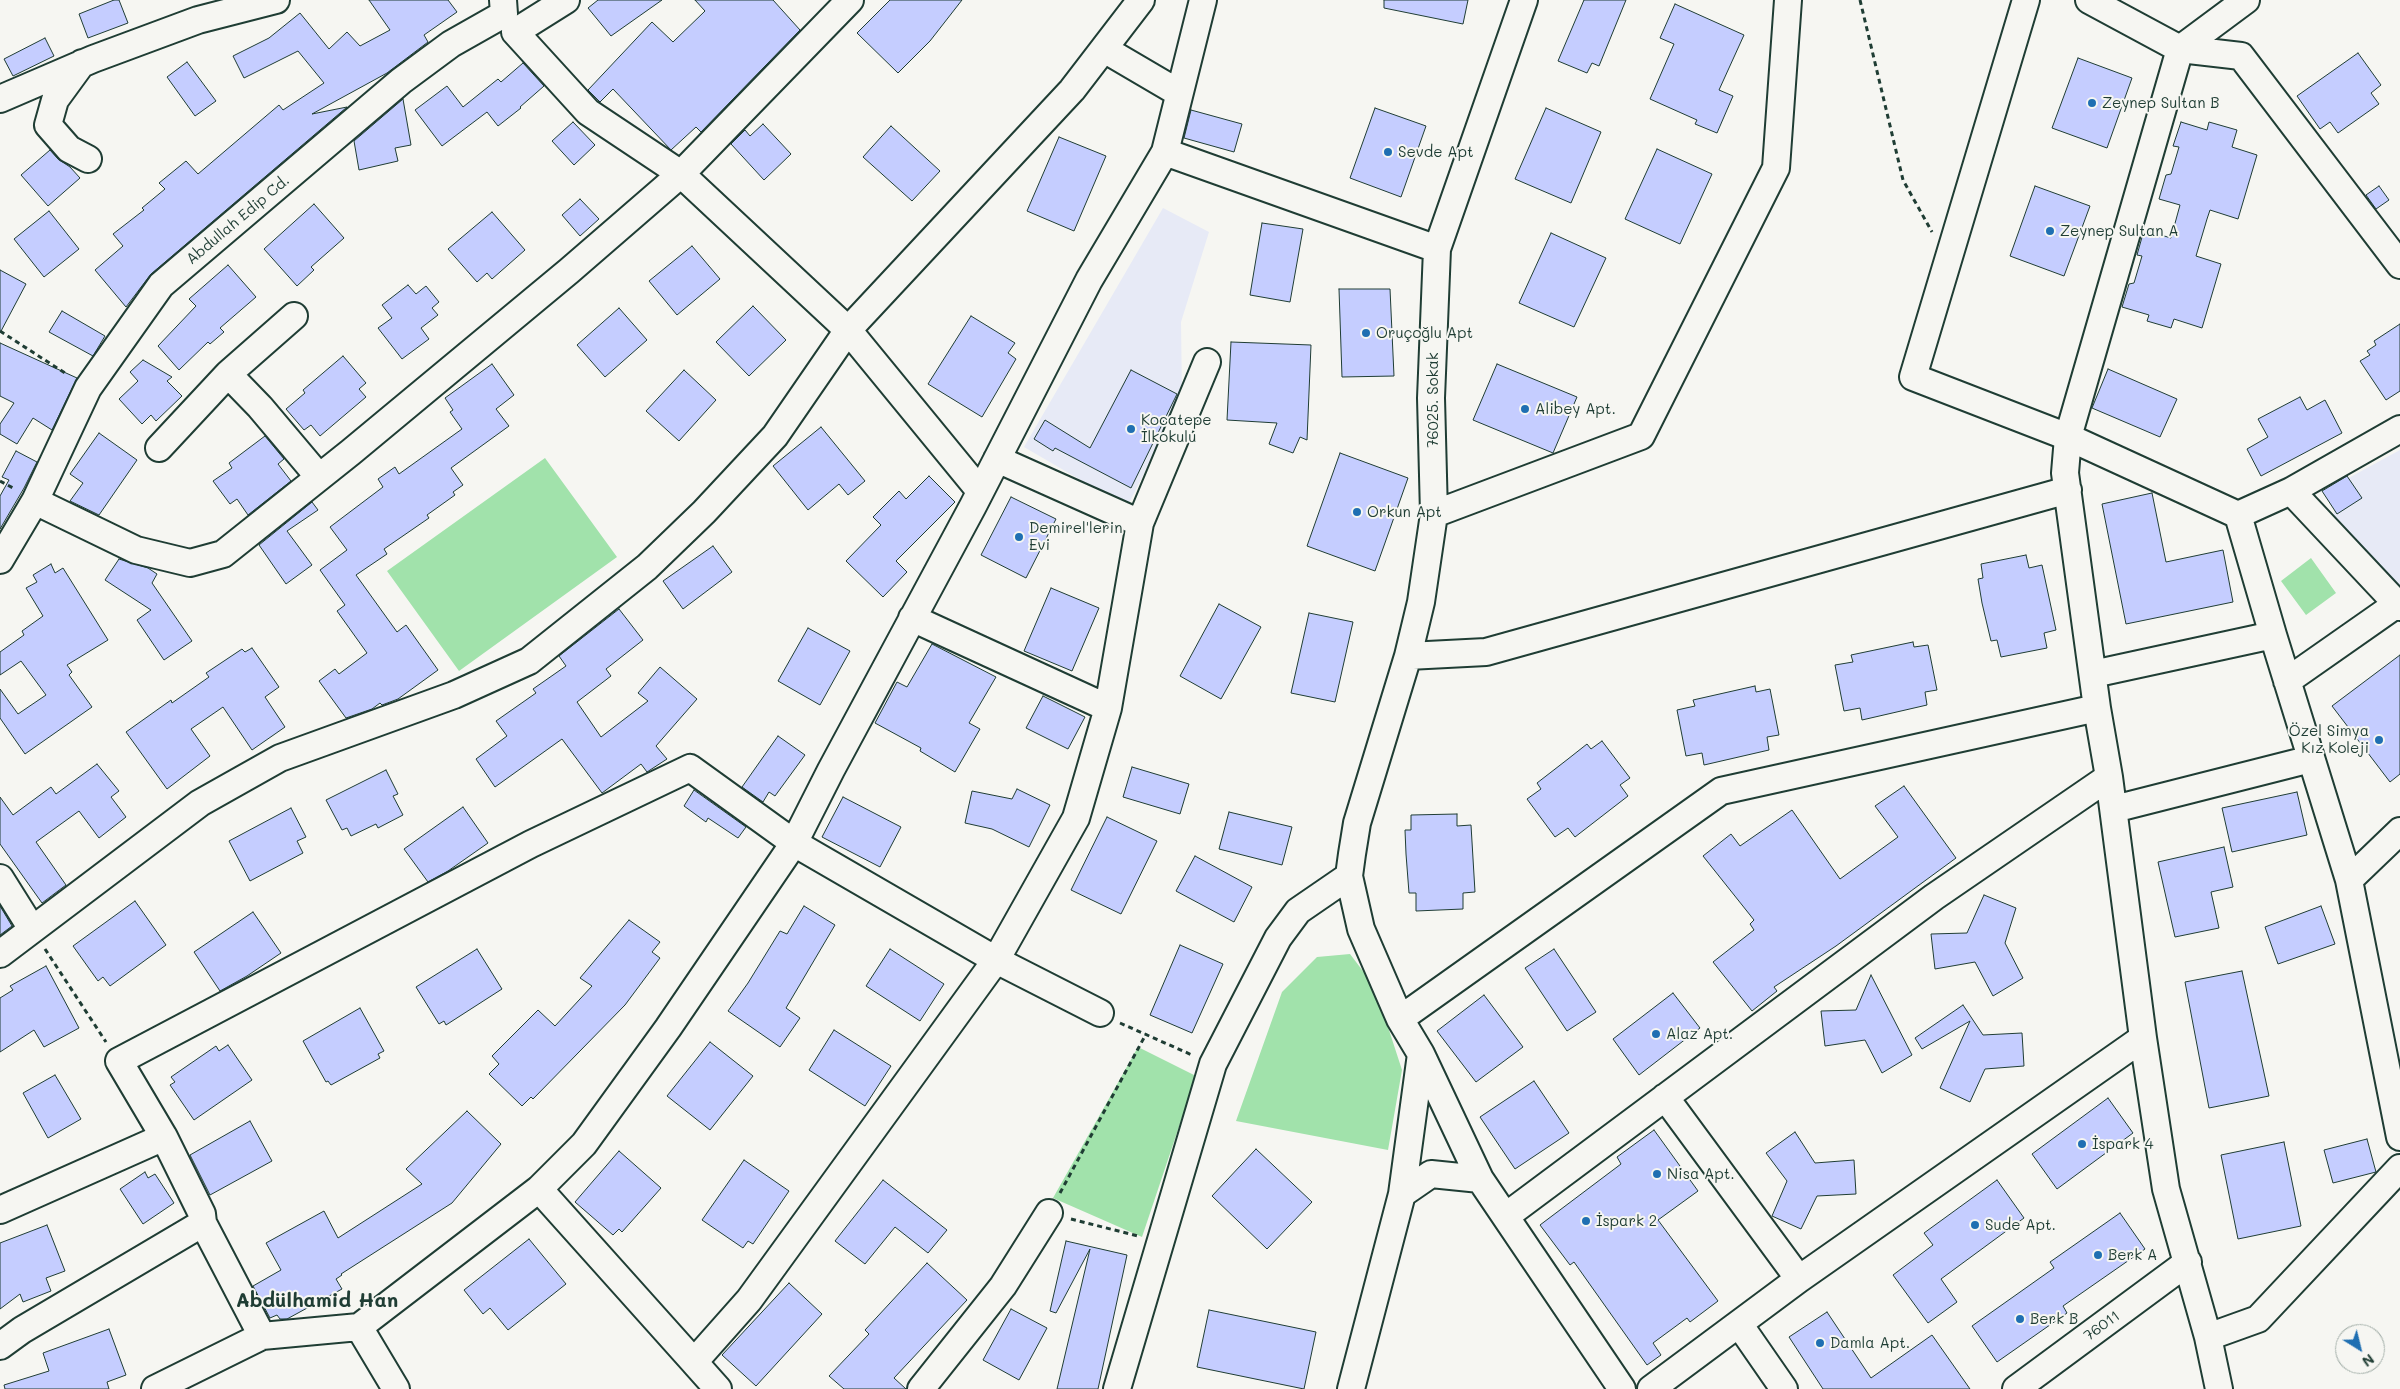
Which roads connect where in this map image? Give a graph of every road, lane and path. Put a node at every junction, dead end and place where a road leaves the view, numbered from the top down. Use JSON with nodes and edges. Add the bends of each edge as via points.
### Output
{"nodes":[{"id":1,"x":276,"y":0,"type":"edge"},
{"id":2,"x":566,"y":0,"type":"edge"},
{"id":3,"x":850,"y":0,"type":"edge"},
{"id":4,"x":1141,"y":0,"type":"edge"},
{"id":5,"x":1203,"y":0,"type":"edge"},
{"id":6,"x":1524,"y":0,"type":"edge"},
{"id":7,"x":1788,"y":0,"type":"edge"},
{"id":8,"x":1860,"y":0,"type":"edge"},
{"id":9,"x":2026,"y":0,"type":"edge"},
{"id":10,"x":2089,"y":0,"type":"edge"},
{"id":11,"x":2246,"y":0,"type":"edge"},
{"id":12,"x":503,"y":11,"type":"edge"},
{"id":13,"x":1104,"y":49,"type":"junction"},
{"id":14,"x":2180,"y":49,"type":"junction"},
{"id":15,"x":83,"y":63,"type":"junction"},
{"id":16,"x":1179,"y":93,"type":"junction"},
{"id":17,"x":0,"y":99,"type":"edge"},
{"id":18,"x":1164,"y":152,"type":"junction"},
{"id":19,"x":88,"y":159,"type":"dead end"},
{"id":20,"x":681,"y":174,"type":"junction"},
{"id":21,"x":1438,"y":249,"type":"junction"},
{"id":22,"x":1949,"y":257,"type":"junction"},
{"id":23,"x":2400,"y":265,"type":"edge"},
{"id":24,"x":294,"y":316,"type":"dead end"},
{"id":25,"x":848,"y":330,"type":"junction"},
{"id":26,"x":0,"y":331,"type":"edge"},
{"id":27,"x":1206,"y":362,"type":"dead end"},
{"id":28,"x":228,"y":374,"type":"junction"},
{"id":29,"x":88,"y":388,"type":"junction"},
{"id":30,"x":2400,"y":429,"type":"edge"},
{"id":31,"x":2068,"y":437,"type":"junction"},
{"id":32,"x":159,"y":448,"type":"dead end"},
{"id":33,"x":997,"y":459,"type":"junction"},
{"id":34,"x":319,"y":477,"type":"junction"},
{"id":35,"x":2068,"y":490,"type":"junction"},
{"id":36,"x":980,"y":491,"type":"junction"},
{"id":37,"x":2290,"y":491,"type":"junction"},
{"id":38,"x":35,"y":501,"type":"junction"},
{"id":39,"x":1434,"y":514,"type":"junction"},
{"id":40,"x":2238,"y":515,"type":"junction"},
{"id":41,"x":1140,"y":523,"type":"junction"},
{"id":42,"x":0,"y":560,"type":"edge"},
{"id":43,"x":2399,"y":606,"type":"edge"},
{"id":44,"x":912,"y":618,"type":"junction"},
{"id":45,"x":2273,"y":635,"type":"junction"},
{"id":46,"x":1408,"y":656,"type":"junction"},
{"id":47,"x":2092,"y":674,"type":"junction"},
{"id":48,"x":2287,"y":681,"type":"junction"},
{"id":49,"x":1108,"y":708,"type":"junction"},
{"id":50,"x":2097,"y":708,"type":"junction"},
{"id":51,"x":2311,"y":759,"type":"junction"},
{"id":52,"x":2109,"y":777,"type":"junction"},
{"id":53,"x":2114,"y":809,"type":"junction"},
{"id":54,"x":2399,"y":832,"type":"edge"},
{"id":55,"x":794,"y":843,"type":"junction"},
{"id":56,"x":1349,"y":876,"type":"junction"},
{"id":57,"x":0,"y":878,"type":"edge"},
{"id":58,"x":2349,"y":880,"type":"junction"},
{"id":59,"x":32,"y":929,"type":"junction"},
{"id":60,"x":0,"y":954,"type":"edge"},
{"id":61,"x":996,"y":960,"type":"junction"},
{"id":62,"x":1100,"y":1014,"type":"joint"},
{"id":63,"x":1400,"y":1019,"type":"junction"},
{"id":64,"x":1146,"y":1034,"type":"junction"},
{"id":65,"x":2143,"y":1038,"type":"junction"},
{"id":66,"x":1421,"y":1054,"type":"junction"},
{"id":67,"x":119,"y":1061,"type":"junction"},
{"id":68,"x":1213,"y":1064,"type":"junction"},
{"id":69,"x":1665,"y":1097,"type":"junction"},
{"id":70,"x":164,"y":1137,"type":"junction"},
{"id":71,"x":2400,"y":1137,"type":"edge"},
{"id":72,"x":2400,"y":1168,"type":"edge"},
{"id":73,"x":1480,"y":1178,"type":"junction"},
{"id":74,"x":539,"y":1189,"type":"junction"},
{"id":75,"x":1402,"y":1194,"type":"junction"},
{"id":76,"x":0,"y":1210,"type":"edge"},
{"id":77,"x":1049,"y":1213,"type":"junction"},
{"id":78,"x":1506,"y":1216,"type":"junction"},
{"id":79,"x":203,"y":1223,"type":"junction"},
{"id":80,"x":1160,"y":1242,"type":"junction"},
{"id":81,"x":2188,"y":1262,"type":"junction"},
{"id":82,"x":1799,"y":1279,"type":"junction"},
{"id":83,"x":1738,"y":1324,"type":"junction"},
{"id":84,"x":358,"y":1327,"type":"junction"},
{"id":85,"x":262,"y":1336,"type":"junction"},
{"id":86,"x":2208,"y":1337,"type":"junction"},
{"id":87,"x":0,"y":1346,"type":"edge"},
{"id":88,"x":694,"y":1362,"type":"junction"},
{"id":89,"x":155,"y":1389,"type":"edge"},
{"id":90,"x":396,"y":1389,"type":"edge"},
{"id":91,"x":718,"y":1389,"type":"edge"},
{"id":92,"x":921,"y":1389,"type":"edge"},
{"id":93,"x":1117,"y":1389,"type":"edge"},
{"id":94,"x":1351,"y":1389,"type":"edge"},
{"id":95,"x":1622,"y":1389,"type":"edge"},
{"id":96,"x":1651,"y":1389,"type":"edge"},
{"id":97,"x":1784,"y":1389,"type":"edge"},
{"id":98,"x":2016,"y":1389,"type":"edge"},
{"id":99,"x":2219,"y":1389,"type":"edge"}],
"edges":[{"from":1,"to":15,"type":"street","via":[[198,20]]},
{"from":2,"to":12,"type":"street","name":"Abdullah Edip Cd."},
{"from":3,"to":20,"type":"street"},
{"from":4,"to":13,"type":"street"},
{"from":5,"to":16,"type":"street"},
{"from":6,"to":21,"type":"street","name":"76025. Sokak"},
{"from":7,"to":39,"type":"street","via":[[1776,168],[1641,436]]},
{"from":8,"to":22,"type":"path","via":[[1903,180]]},
{"from":9,"to":22,"type":"street"},
{"from":10,"to":14,"type":"street"},
{"from":11,"to":14,"type":"street"},
{"from":12,"to":20,"type":"street","via":[[588,112]]},
{"from":12,"to":29,"type":"street","name":"Abdullah Edip Cd.","via":[[401,81],[161,285]]},
{"from":13,"to":16,"type":"street"},
{"from":13,"to":25,"type":"street","via":[[1072,90]]},
{"from":14,"to":23,"type":"street","via":[[2241,56]]},
{"from":14,"to":31,"type":"street"},
{"from":15,"to":17,"type":"street"},
{"from":15,"to":19,"type":"street","via":[[56,100],[48,125],[69,149]]},
{"from":16,"to":18,"type":"street"},
{"from":18,"to":21,"type":"street"},
{"from":18,"to":33,"type":"street","via":[[1089,280]]},
{"from":20,"to":25,"type":"street"},
{"from":20,"to":34,"type":"street"},
{"from":21,"to":39,"type":"street","name":"76025. Sokak","via":[[1431,398]]},
{"from":22,"to":31,"type":"street","via":[[1913,377]]},
{"from":24,"to":28,"type":"street"},
{"from":25,"to":36,"type":"street"},
{"from":25,"to":59,"type":"street","via":[[775,436],[704,512],[647,567],[528,661],[454,695],[280,758],[200,803]]},
{"from":26,"to":29,"type":"path"},
{"from":27,"to":41,"type":"street"},
{"from":28,"to":32,"type":"street"},
{"from":28,"to":34,"type":"street"},
{"from":29,"to":38,"type":"street","name":"Abdullah Edip Cd."},
{"from":30,"to":37,"type":"street"},
{"from":31,"to":35,"type":"street","via":[[2065,473]]},
{"from":31,"to":40,"type":"street"},
{"from":33,"to":36,"type":"street"},
{"from":33,"to":41,"type":"street"},
{"from":34,"to":38,"type":"street","via":[[224,554],[190,563],[136,550]]},
{"from":35,"to":46,"type":"street","via":[[1486,652]]},
{"from":35,"to":47,"type":"street"},
{"from":36,"to":44,"type":"street"},
{"from":37,"to":40,"type":"street"},
{"from":37,"to":43,"type":"street"},
{"from":38,"to":42,"type":"street","name":"Abdullah Edip Cd."},
{"from":39,"to":46,"type":"street","name":"76025. Sokak","via":[[1421,602]]},
{"from":40,"to":45,"type":"street"},
{"from":41,"to":49,"type":"street"},
{"from":43,"to":48,"type":"street"},
{"from":44,"to":49,"type":"street"},
{"from":44,"to":55,"type":"street"},
{"from":45,"to":47,"type":"street"},
{"from":45,"to":48,"type":"street"},
{"from":46,"to":56,"type":"street","name":"76025. Sokak","via":[[1357,823]]},
{"from":47,"to":50,"type":"street"},
{"from":48,"to":51,"type":"street"},
{"from":49,"to":61,"type":"street","via":[[1076,818]]},
{"from":50,"to":52,"type":"street"},
{"from":50,"to":63,"type":"street","via":[[1721,792]]},
{"from":51,"to":53,"type":"street"},
{"from":51,"to":58,"type":"street"},
{"from":52,"to":53,"type":"street"},
{"from":52,"to":69,"type":"street","via":[[1934,897]]},
{"from":53,"to":65,"type":"street"},
{"from":54,"to":58,"type":"street"},
{"from":55,"to":61,"type":"street"},
{"from":55,"to":67,"type":"street","via":[[690,768],[531,844]]},
{"from":55,"to":74,"type":"street","via":[[668,1028],[584,1144]]},
{"from":56,"to":63,"type":"street","via":[[1361,929]]},
{"from":56,"to":68,"type":"street","via":[[1298,911],[1278,938]]},
{"from":57,"to":59,"type":"street"},
{"from":58,"to":71,"type":"street"},
{"from":59,"to":60,"type":"street"},
{"from":59,"to":67,"type":"path"},
{"from":61,"to":62,"type":"street"},
{"from":61,"to":88,"type":"street","via":[[748,1300]]},
{"from":62,"to":64,"type":"path"},
{"from":63,"to":66,"type":"street"},
{"from":64,"to":68,"type":"path"},
{"from":64,"to":77,"type":"path"},
{"from":65,"to":81,"type":"street","via":[[2166,1189]]},
{"from":65,"to":82,"type":"street"},
{"from":66,"to":73,"type":"street"},
{"from":66,"to":75,"type":"street"},
{"from":67,"to":70,"type":"street"},
{"from":68,"to":80,"type":"street"},
{"from":69,"to":78,"type":"street"},
{"from":69,"to":82,"type":"street"},
{"from":70,"to":76,"type":"street"},
{"from":70,"to":79,"type":"street","via":[[202,1214]]},
{"from":72,"to":86,"type":"street","via":[[2258,1319]]},
{"from":73,"to":75,"type":"street","via":[[1431,1174]]},
{"from":73,"to":78,"type":"street"},
{"from":74,"to":84,"type":"street"},
{"from":74,"to":88,"type":"street"},
{"from":75,"to":94,"type":"street"},
{"from":77,"to":80,"type":"path"},
{"from":77,"to":92,"type":"street","via":[[1003,1286]]},
{"from":78,"to":95,"type":"street"},
{"from":79,"to":85,"type":"street"},
{"from":79,"to":87,"type":"street"},
{"from":80,"to":93,"type":"street"},
{"from":81,"to":86,"type":"street"},
{"from":81,"to":98,"type":"street","name":"76011"},
{"from":82,"to":83,"type":"street"},
{"from":83,"to":96,"type":"street"},
{"from":83,"to":97,"type":"street"},
{"from":84,"to":85,"type":"street"},
{"from":84,"to":90,"type":"street"},
{"from":85,"to":89,"type":"street"},
{"from":86,"to":99,"type":"street"},
{"from":88,"to":91,"type":"street"}]}
